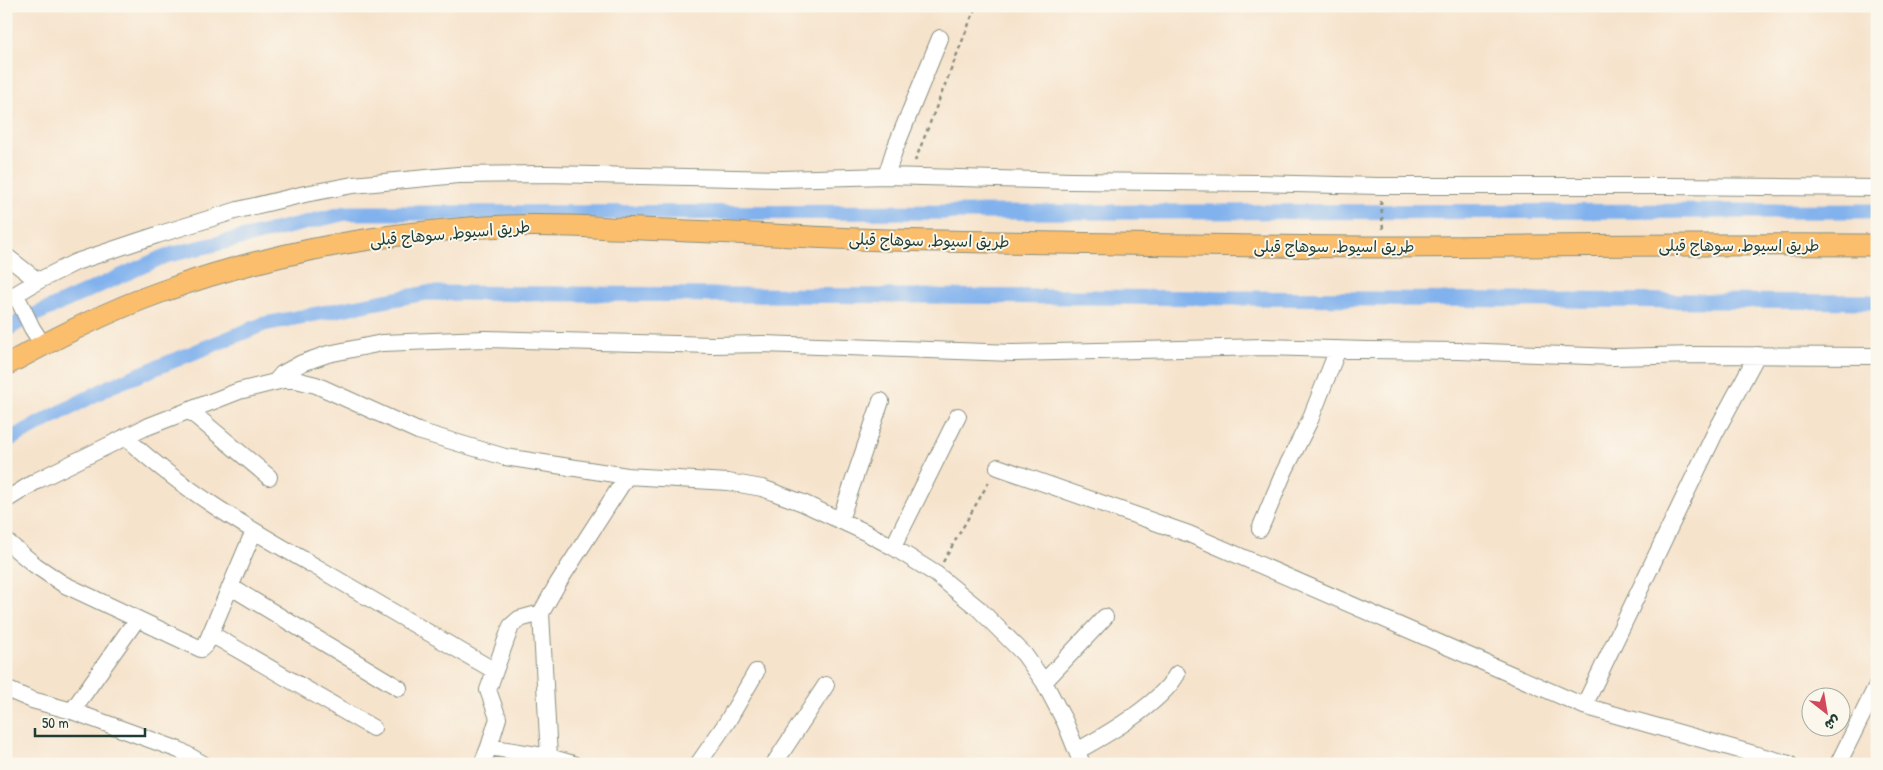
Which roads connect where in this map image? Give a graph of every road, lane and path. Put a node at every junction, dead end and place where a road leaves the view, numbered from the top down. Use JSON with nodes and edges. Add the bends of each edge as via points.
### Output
{"nodes":[{"id":1,"x":976,"y":6,"type":"edge"},
{"id":2,"x":940,"y":38,"type":"dead end"},
{"id":3,"x":886,"y":176,"type":"junction"},
{"id":4,"x":910,"y":176,"type":"junction"},
{"id":5,"x":1877,"y":188,"type":"edge"},
{"id":6,"x":1380,"y":193,"type":"dead end"},
{"id":7,"x":1382,"y":222,"type":"dead end"},
{"id":8,"x":1877,"y":245,"type":"edge"},
{"id":9,"x":6,"y":256,"type":"edge"},
{"id":10,"x":38,"y":281,"type":"junction"},
{"id":11,"x":14,"y":300,"type":"edge"},
{"id":12,"x":37,"y":336,"type":"junction"},
{"id":13,"x":1338,"y":349,"type":"junction"},
{"id":14,"x":1757,"y":356,"type":"junction"},
{"id":15,"x":1877,"y":356,"type":"edge"},
{"id":16,"x":6,"y":365,"type":"edge"},
{"id":17,"x":276,"y":381,"type":"junction"},
{"id":18,"x":881,"y":401,"type":"dead end"},
{"id":19,"x":190,"y":411,"type":"junction"},
{"id":20,"x":958,"y":416,"type":"dead end"},
{"id":21,"x":125,"y":437,"type":"junction"},
{"id":22,"x":998,"y":467,"type":"joint"},
{"id":23,"x":627,"y":476,"type":"junction"},
{"id":24,"x":269,"y":477,"type":"dead end"},
{"id":25,"x":6,"y":500,"type":"edge"},
{"id":26,"x":840,"y":520,"type":"junction"},
{"id":27,"x":1260,"y":529,"type":"dead end"},
{"id":28,"x":256,"y":532,"type":"junction"},
{"id":29,"x":6,"y":541,"type":"edge"},
{"id":30,"x":893,"y":547,"type":"junction"},
{"id":31,"x":936,"y":574,"type":"junction"},
{"id":32,"x":231,"y":587,"type":"junction"},
{"id":33,"x":540,"y":613,"type":"junction"},
{"id":34,"x":1105,"y":616,"type":"dead end"},
{"id":35,"x":137,"y":619,"type":"junction"},
{"id":36,"x":211,"y":634,"type":"junction"},
{"id":37,"x":495,"y":671,"type":"junction"},
{"id":38,"x":756,"y":672,"type":"dead end"},
{"id":39,"x":1177,"y":674,"type":"dead end"},
{"id":40,"x":1044,"y":682,"type":"junction"},
{"id":41,"x":826,"y":684,"type":"dead end"},
{"id":42,"x":1877,"y":685,"type":"edge"},
{"id":43,"x":399,"y":688,"type":"dead end"},
{"id":44,"x":6,"y":689,"type":"edge"},
{"id":45,"x":1584,"y":706,"type":"junction"},
{"id":46,"x":72,"y":711,"type":"junction"},
{"id":47,"x":373,"y":728,"type":"dead end"},
{"id":48,"x":489,"y":747,"type":"junction"},
{"id":49,"x":549,"y":757,"type":"junction"},
{"id":50,"x":1079,"y":757,"type":"edge"},
{"id":51,"x":203,"y":764,"type":"edge"},
{"id":52,"x":482,"y":764,"type":"edge"},
{"id":53,"x":573,"y":764,"type":"edge"},
{"id":54,"x":698,"y":764,"type":"edge"},
{"id":55,"x":774,"y":764,"type":"edge"},
{"id":56,"x":1789,"y":764,"type":"edge"},
{"id":57,"x":1838,"y":764,"type":"edge"}],
"edges":[{"from":1,"to":4,"type":"path"},
{"from":2,"to":3,"type":"street"},
{"from":3,"to":4,"type":"street"},
{"from":3,"to":10,"type":"street","via":[[782,180],[458,175],[353,185],[266,203],[157,235],[76,262]]},
{"from":4,"to":5,"type":"street","via":[[1380,186]]},
{"from":6,"to":7,"type":"path"},
{"from":8,"to":12,"type":"main road","name":"طريق اسيوط, سوهاج قبلى","via":[[1383,247],[1120,244],[858,239],[508,226],[426,232],[281,256],[219,272]]},
{"from":9,"to":10,"type":"street"},
{"from":10,"to":11,"type":"street"},
{"from":11,"to":12,"type":"street"},
{"from":12,"to":16,"type":"main road","name":"طريق اسيوط, سوهاج قبلى"},
{"from":13,"to":14,"type":"street","via":[[1459,350],[1614,357]]},
{"from":13,"to":17,"type":"street","via":[[1217,347],[1013,352],[475,340],[382,343],[328,354],[302,363]]},
{"from":13,"to":27,"type":"street","via":[[1310,420]]},
{"from":14,"to":15,"type":"street"},
{"from":14,"to":45,"type":"street","via":[[1714,435]]},
{"from":17,"to":19,"type":"street","via":[[239,391]]},
{"from":17,"to":23,"type":"street","via":[[306,382],[418,431],[489,453]]},
{"from":18,"to":26,"type":"street"},
{"from":19,"to":21,"type":"street"},
{"from":19,"to":24,"type":"street"},
{"from":20,"to":30,"type":"street"},
{"from":21,"to":25,"type":"street","via":[[38,480]]},
{"from":21,"to":28,"type":"street","via":[[169,474]]},
{"from":22,"to":31,"type":"path"},
{"from":22,"to":45,"type":"street","via":[[1189,534]]},
{"from":23,"to":26,"type":"street","via":[[728,482],[762,488]]},
{"from":23,"to":33,"type":"street"},
{"from":26,"to":30,"type":"street"},
{"from":28,"to":32,"type":"street"},
{"from":28,"to":37,"type":"street"},
{"from":29,"to":35,"type":"street","via":[[63,584]]},
{"from":30,"to":31,"type":"street"},
{"from":31,"to":40,"type":"street","via":[[1008,637]]},
{"from":32,"to":36,"type":"street"},
{"from":32,"to":43,"type":"street"},
{"from":33,"to":37,"type":"street","via":[[519,619],[511,626]]},
{"from":33,"to":49,"type":"street"},
{"from":34,"to":40,"type":"street"},
{"from":35,"to":36,"type":"street","via":[[201,649]]},
{"from":35,"to":46,"type":"street"},
{"from":36,"to":47,"type":"street"},
{"from":37,"to":48,"type":"street","via":[[488,690],[498,718]]},
{"from":38,"to":54,"type":"street"},
{"from":39,"to":50,"type":"street","via":[[1168,687],[1134,716]]},
{"from":40,"to":50,"type":"street"},
{"from":41,"to":55,"type":"street"},
{"from":42,"to":57,"type":"street"},
{"from":44,"to":46,"type":"street"},
{"from":45,"to":56,"type":"street"},
{"from":46,"to":51,"type":"street","via":[[179,750]]},
{"from":48,"to":49,"type":"street"},
{"from":48,"to":52,"type":"street"},
{"from":49,"to":53,"type":"street"}]}
